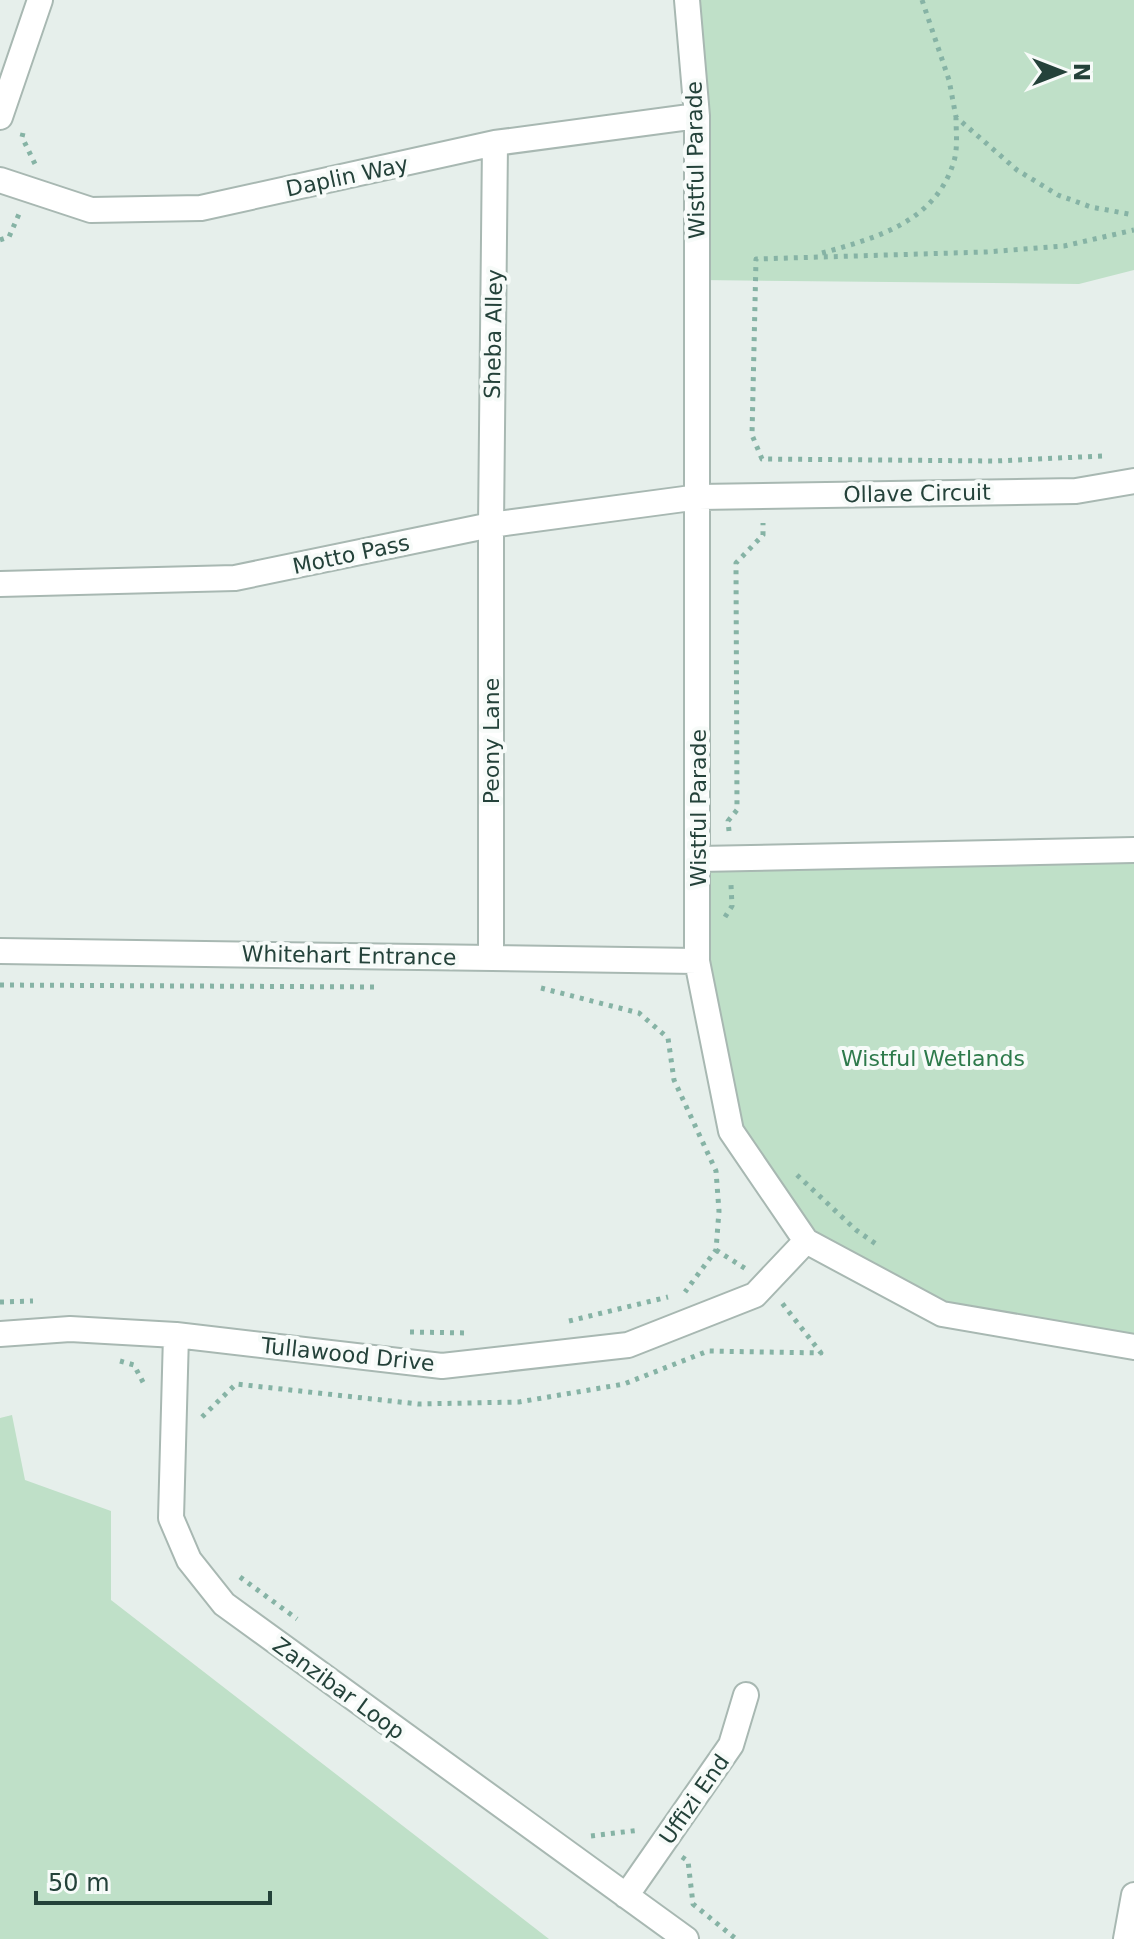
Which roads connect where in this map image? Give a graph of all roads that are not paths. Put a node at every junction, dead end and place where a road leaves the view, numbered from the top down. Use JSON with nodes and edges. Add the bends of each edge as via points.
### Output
{"nodes":[{"id":1,"x":40,"y":0,"type":"edge"},
{"id":2,"x":687,"y":0,"type":"edge"},
{"id":3,"x":697,"y":116,"type":"junction"},
{"id":4,"x":0,"y":117,"type":"edge"},
{"id":5,"x":495,"y":143,"type":"junction"},
{"id":6,"x":0,"y":180,"type":"edge"},
{"id":7,"x":1134,"y":481,"type":"edge"},
{"id":8,"x":699,"y":497,"type":"junction"},
{"id":9,"x":491,"y":525,"type":"junction"},
{"id":10,"x":0,"y":584,"type":"edge"},
{"id":11,"x":1134,"y":850,"type":"edge"},
{"id":12,"x":699,"y":859,"type":"junction"},
{"id":13,"x":0,"y":951,"type":"edge"},
{"id":14,"x":491,"y":957,"type":"junction"},
{"id":15,"x":697,"y":961,"type":"junction"},
{"id":16,"x":806,"y":1241,"type":"junction"},
{"id":17,"x":0,"y":1334,"type":"edge"},
{"id":18,"x":176,"y":1335,"type":"junction"},
{"id":19,"x":1134,"y":1347,"type":"edge"},
{"id":20,"x":746,"y":1695,"type":"dead end"},
{"id":21,"x":1134,"y":1895,"type":"edge"},
{"id":22,"x":626,"y":1896,"type":"junction"},
{"id":23,"x":686,"y":1939,"type":"edge"},
{"id":24,"x":1126,"y":1939,"type":"edge"}],
"edges":[{"from":1,"to":4,"type":"street"},
{"from":2,"to":3,"type":"street","name":"Wistful Parade"},
{"from":3,"to":5,"type":"street","name":"Daplin Way"},
{"from":3,"to":8,"type":"street","name":"Wistful Parade"},
{"from":5,"to":6,"type":"street","name":"Daplin Way","via":[[201,208],[91,210]]},
{"from":5,"to":9,"type":"street","name":"Sheba Alley"},
{"from":7,"to":8,"type":"street","name":"Ollave Circuit","via":[[1076,491]]},
{"from":8,"to":9,"type":"street","name":"Motto Pass"},
{"from":8,"to":12,"type":"street","name":"Wistful Parade"},
{"from":9,"to":10,"type":"street","name":"Motto Pass","via":[[235,578]]},
{"from":9,"to":14,"type":"street","name":"Peony Lane"},
{"from":11,"to":12,"type":"street"},
{"from":12,"to":15,"type":"street","name":"Wistful Parade"},
{"from":13,"to":14,"type":"street","name":"Whitehart Entrance"},
{"from":14,"to":15,"type":"street","name":"Whitehart Entrance"},
{"from":15,"to":16,"type":"street","name":"Wistful Parade","via":[[731,1131]]},
{"from":16,"to":18,"type":"street","name":"Tullawood Drive","via":[[755,1295],[628,1345],[442,1366]]},
{"from":16,"to":19,"type":"street","name":"Wistful Parade","via":[[942,1314]]},
{"from":17,"to":18,"type":"street","name":"Tullawood Drive","via":[[70,1329]]},
{"from":18,"to":22,"type":"street","name":"Zanzibar Loop","via":[[171,1518],[189,1560],[224,1604]]},
{"from":20,"to":22,"type":"street","name":"Uffizi End","via":[[731,1745]]},
{"from":21,"to":24,"type":"street"},
{"from":22,"to":23,"type":"street","name":"Zanzibar Loop"}]}
